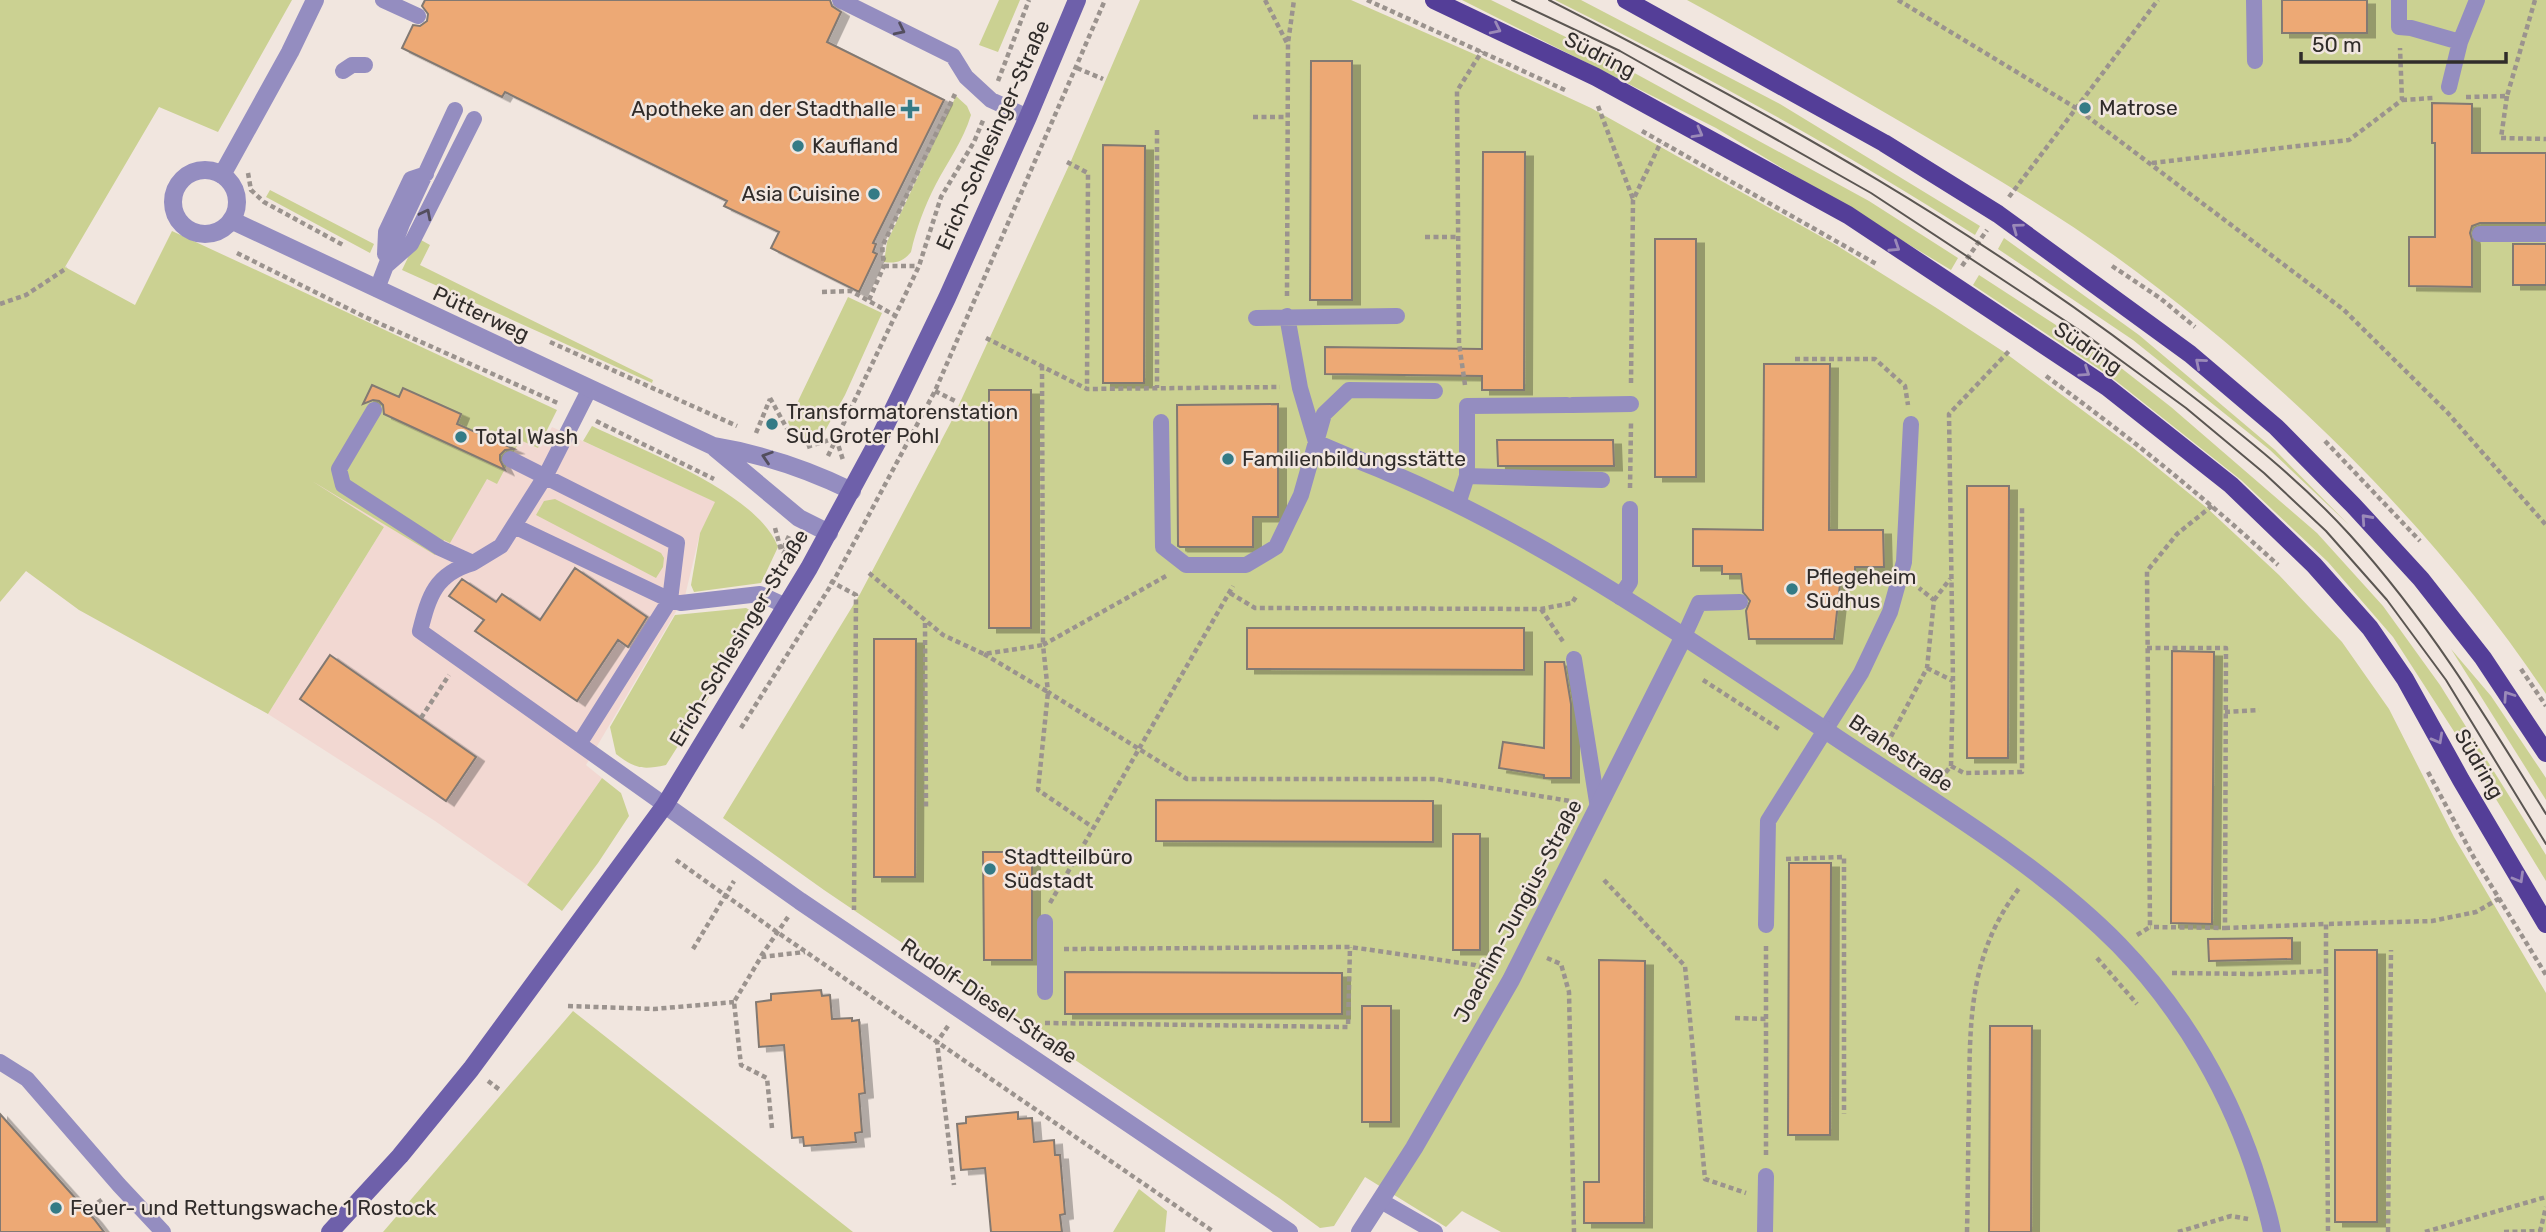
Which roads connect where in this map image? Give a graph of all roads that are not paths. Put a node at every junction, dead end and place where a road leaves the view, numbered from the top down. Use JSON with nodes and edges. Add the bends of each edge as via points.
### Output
{"nodes":[{"id":1,"x":315,"y":0,"type":"edge"},
{"id":2,"x":383,"y":0,"type":"edge"},
{"id":3,"x":840,"y":0,"type":"edge"},
{"id":4,"x":1077,"y":0,"type":"edge"},
{"id":5,"x":1434,"y":0,"type":"edge"},
{"id":6,"x":1626,"y":0,"type":"edge"},
{"id":7,"x":2254,"y":0,"type":"edge"},
{"id":8,"x":2399,"y":0,"type":"edge"},
{"id":9,"x":2477,"y":0,"type":"edge"},
{"id":10,"x":418,"y":16,"type":"dead end"},
{"id":11,"x":2460,"y":42,"type":"junction"},
{"id":12,"x":2255,"y":61,"type":"dead end"},
{"id":13,"x":365,"y":65,"type":"dead end"},
{"id":14,"x":343,"y":71,"type":"dead end"},
{"id":15,"x":2454,"y":92,"type":"road end"},
{"id":16,"x":455,"y":110,"type":"dead end"},
{"id":17,"x":1028,"y":117,"type":"junction"},
{"id":18,"x":474,"y":119,"type":"dead end"},
{"id":19,"x":226,"y":166,"type":"junction"},
{"id":20,"x":231,"y":220,"type":"junction"},
{"id":21,"x":2480,"y":234,"type":"dead end"},
{"id":22,"x":2546,"y":234,"type":"edge"},
{"id":23,"x":385,"y":267,"type":"junction"},
{"id":24,"x":377,"y":289,"type":"junction"},
{"id":25,"x":1287,"y":316,"type":"junction"},
{"id":26,"x":1397,"y":316,"type":"dead end"},
{"id":27,"x":1256,"y":318,"type":"dead end"},
{"id":28,"x":589,"y":390,"type":"junction"},
{"id":29,"x":1435,"y":391,"type":"dead end"},
{"id":30,"x":1631,"y":404,"type":"road end"},
{"id":31,"x":374,"y":410,"type":"dead end"},
{"id":32,"x":1161,"y":422,"type":"dead end"},
{"id":33,"x":1911,"y":424,"type":"road end"},
{"id":34,"x":1316,"y":442,"type":"junction"},
{"id":35,"x":713,"y":446,"type":"junction"},
{"id":36,"x":510,"y":459,"type":"dead end"},
{"id":37,"x":1356,"y":459,"type":"joint"},
{"id":38,"x":545,"y":475,"type":"junction"},
{"id":39,"x":1467,"y":476,"type":"junction"},
{"id":40,"x":1602,"y":480,"type":"dead end"},
{"id":41,"x":852,"y":491,"type":"junction"},
{"id":42,"x":1458,"y":504,"type":"junction"},
{"id":43,"x":1630,"y":509,"type":"road end"},
{"id":44,"x":514,"y":526,"type":"junction"},
{"id":45,"x":830,"y":533,"type":"junction"},
{"id":46,"x":473,"y":564,"type":"junction"},
{"id":47,"x":1620,"y":597,"type":"junction"},
{"id":48,"x":670,"y":600,"type":"junction"},
{"id":49,"x":1740,"y":602,"type":"dead end"},
{"id":50,"x":786,"y":606,"type":"junction"},
{"id":51,"x":1684,"y":636,"type":"junction"},
{"id":52,"x":1574,"y":659,"type":"road end"},
{"id":53,"x":1825,"y":730,"type":"junction"},
{"id":54,"x":579,"y":744,"type":"junction"},
{"id":55,"x":2546,"y":753,"type":"edge"},
{"id":56,"x":665,"y":805,"type":"junction"},
{"id":57,"x":1598,"y":808,"type":"junction"},
{"id":58,"x":1045,"y":922,"type":"road end"},
{"id":59,"x":2546,"y":924,"type":"edge"},
{"id":60,"x":1766,"y":925,"type":"road end"},
{"id":61,"x":1045,"y":992,"type":"dead end"},
{"id":62,"x":0,"y":1062,"type":"edge"},
{"id":63,"x":1766,"y":1176,"type":"road end"},
{"id":64,"x":1381,"y":1201,"type":"junction"},
{"id":65,"x":2272,"y":1228,"type":"edge"},
{"id":66,"x":163,"y":1232,"type":"edge"},
{"id":67,"x":330,"y":1232,"type":"edge"},
{"id":68,"x":1289,"y":1232,"type":"edge"},
{"id":69,"x":1360,"y":1232,"type":"edge"},
{"id":70,"x":1435,"y":1232,"type":"edge"},
{"id":71,"x":1765,"y":1232,"type":"edge"}],
"edges":[{"from":1,"to":19,"type":"street"},
{"from":2,"to":10,"type":"lane"},
{"from":3,"to":17,"type":"lane","one_way":true,"via":[[953,56],[966,77],[991,100]]},
{"from":4,"to":17,"type":"street","name":"Erich-Schlesinger-Straße"},
{"from":5,"to":59,"type":"main road","name":"Südring","one_way":true,"via":[[1608,83],[1848,215],[2107,387],[2231,485],[2314,565],[2370,628],[2405,679]]},
{"from":55,"to":6,"type":"main road","one_way":true,"via":[[2483,658],[2421,579],[2276,427],[2190,354],[1998,214],[1884,143]]},
{"from":7,"to":12,"type":"lane"},
{"from":8,"to":11,"type":"lane","via":[[2399,27]]},
{"from":9,"to":11,"type":"lane"},
{"from":11,"to":15,"type":"lane"},
{"from":13,"to":14,"type":"lane"},
{"from":16,"to":23,"type":"lane","via":[[426,174],[411,179],[386,232]]},
{"from":17,"to":41,"type":"street","name":"Erich-Schlesinger-Straße","via":[[947,298]]},
{"from":23,"to":18,"type":"lane","one_way":true,"via":[[411,244]]},
{"from":19,"to":20,"type":"street","via":[[237,201]]},
{"from":19,"to":20,"type":"street","via":[[189,174],[180,181],[172,202],[174,214],[190,231],[212,233]]},
{"from":20,"to":24,"type":"street","name":"Pütterweg"},
{"from":21,"to":22,"type":"lane"},
{"from":23,"to":24,"type":"lane"},
{"from":24,"to":28,"type":"street","name":"Pütterweg"},
{"from":25,"to":26,"type":"lane"},
{"from":25,"to":27,"type":"lane"},
{"from":25,"to":34,"type":"lane"},
{"from":28,"to":35,"type":"street","name":"Pütterweg"},
{"from":28,"to":38,"type":"lane"},
{"from":29,"to":34,"type":"lane","via":[[1349,390],[1324,414]]},
{"from":30,"to":39,"type":"lane","via":[[1468,406]]},
{"from":31,"to":46,"type":"lane","via":[[339,469],[343,485]]},
{"from":32,"to":34,"type":"lane","via":[[1163,547],[1186,565],[1246,565],[1276,547],[1301,495]]},
{"from":33,"to":53,"type":"lane","via":[[1905,562],[1890,612],[1861,673]]},
{"from":34,"to":37,"type":"lane"},
{"from":41,"to":35,"type":"street","name":"Pütterweg","one_way":true,"via":[[756,453]]},
{"from":35,"to":45,"type":"street","name":"Pütterweg","via":[[799,518]]},
{"from":36,"to":38,"type":"lane"},
{"from":37,"to":42,"type":"street","name":"Brahestraße"},
{"from":38,"to":44,"type":"lane"},
{"from":38,"to":48,"type":"lane","via":[[677,543]]},
{"from":39,"to":40,"type":"lane"},
{"from":39,"to":42,"type":"lane"},
{"from":41,"to":45,"type":"street","name":"Erich-Schlesinger-Straße"},
{"from":42,"to":47,"type":"street","name":"Brahestraße"},
{"from":43,"to":47,"type":"lane","via":[[1630,582]]},
{"from":44,"to":46,"type":"lane","via":[[502,546]]},
{"from":44,"to":48,"type":"lane"},
{"from":45,"to":50,"type":"street","name":"Erich-Schlesinger-Straße"},
{"from":46,"to":54,"type":"lane","via":[[454,569],[433,589],[420,631]]},
{"from":47,"to":51,"type":"street","name":"Brahestraße"},
{"from":48,"to":50,"type":"lane","via":[[681,603],[760,594]]},
{"from":48,"to":54,"type":"lane"},
{"from":49,"to":51,"type":"lane","via":[[1699,603]]},
{"from":50,"to":56,"type":"street","name":"Erich-Schlesinger-Straße"},
{"from":51,"to":53,"type":"street","name":"Brahestraße"},
{"from":51,"to":57,"type":"street","name":"Joachim-Jungius-Straße"},
{"from":52,"to":57,"type":"lane"},
{"from":53,"to":60,"type":"lane","via":[[1768,821]]},
{"from":53,"to":65,"type":"street","name":"Brahestraße","via":[[2035,871],[2118,945],[2162,995],[2217,1080],[2248,1146]]},
{"from":54,"to":56,"type":"lane"},
{"from":56,"to":67,"type":"street","name":"Erich-Schlesinger-Straße","via":[[471,1069]]},
{"from":56,"to":68,"type":"street","name":"Rudolf-Diesel-Straße"},
{"from":57,"to":64,"type":"street","name":"Joachim-Jungius-Straße","via":[[1511,980]]},
{"from":58,"to":61,"type":"lane"},
{"from":62,"to":66,"type":"lane","via":[[27,1079]]},
{"from":63,"to":71,"type":"lane"},
{"from":64,"to":69,"type":"street","name":"Joachim-Jungius-Straße"},
{"from":64,"to":70,"type":"lane"}]}
